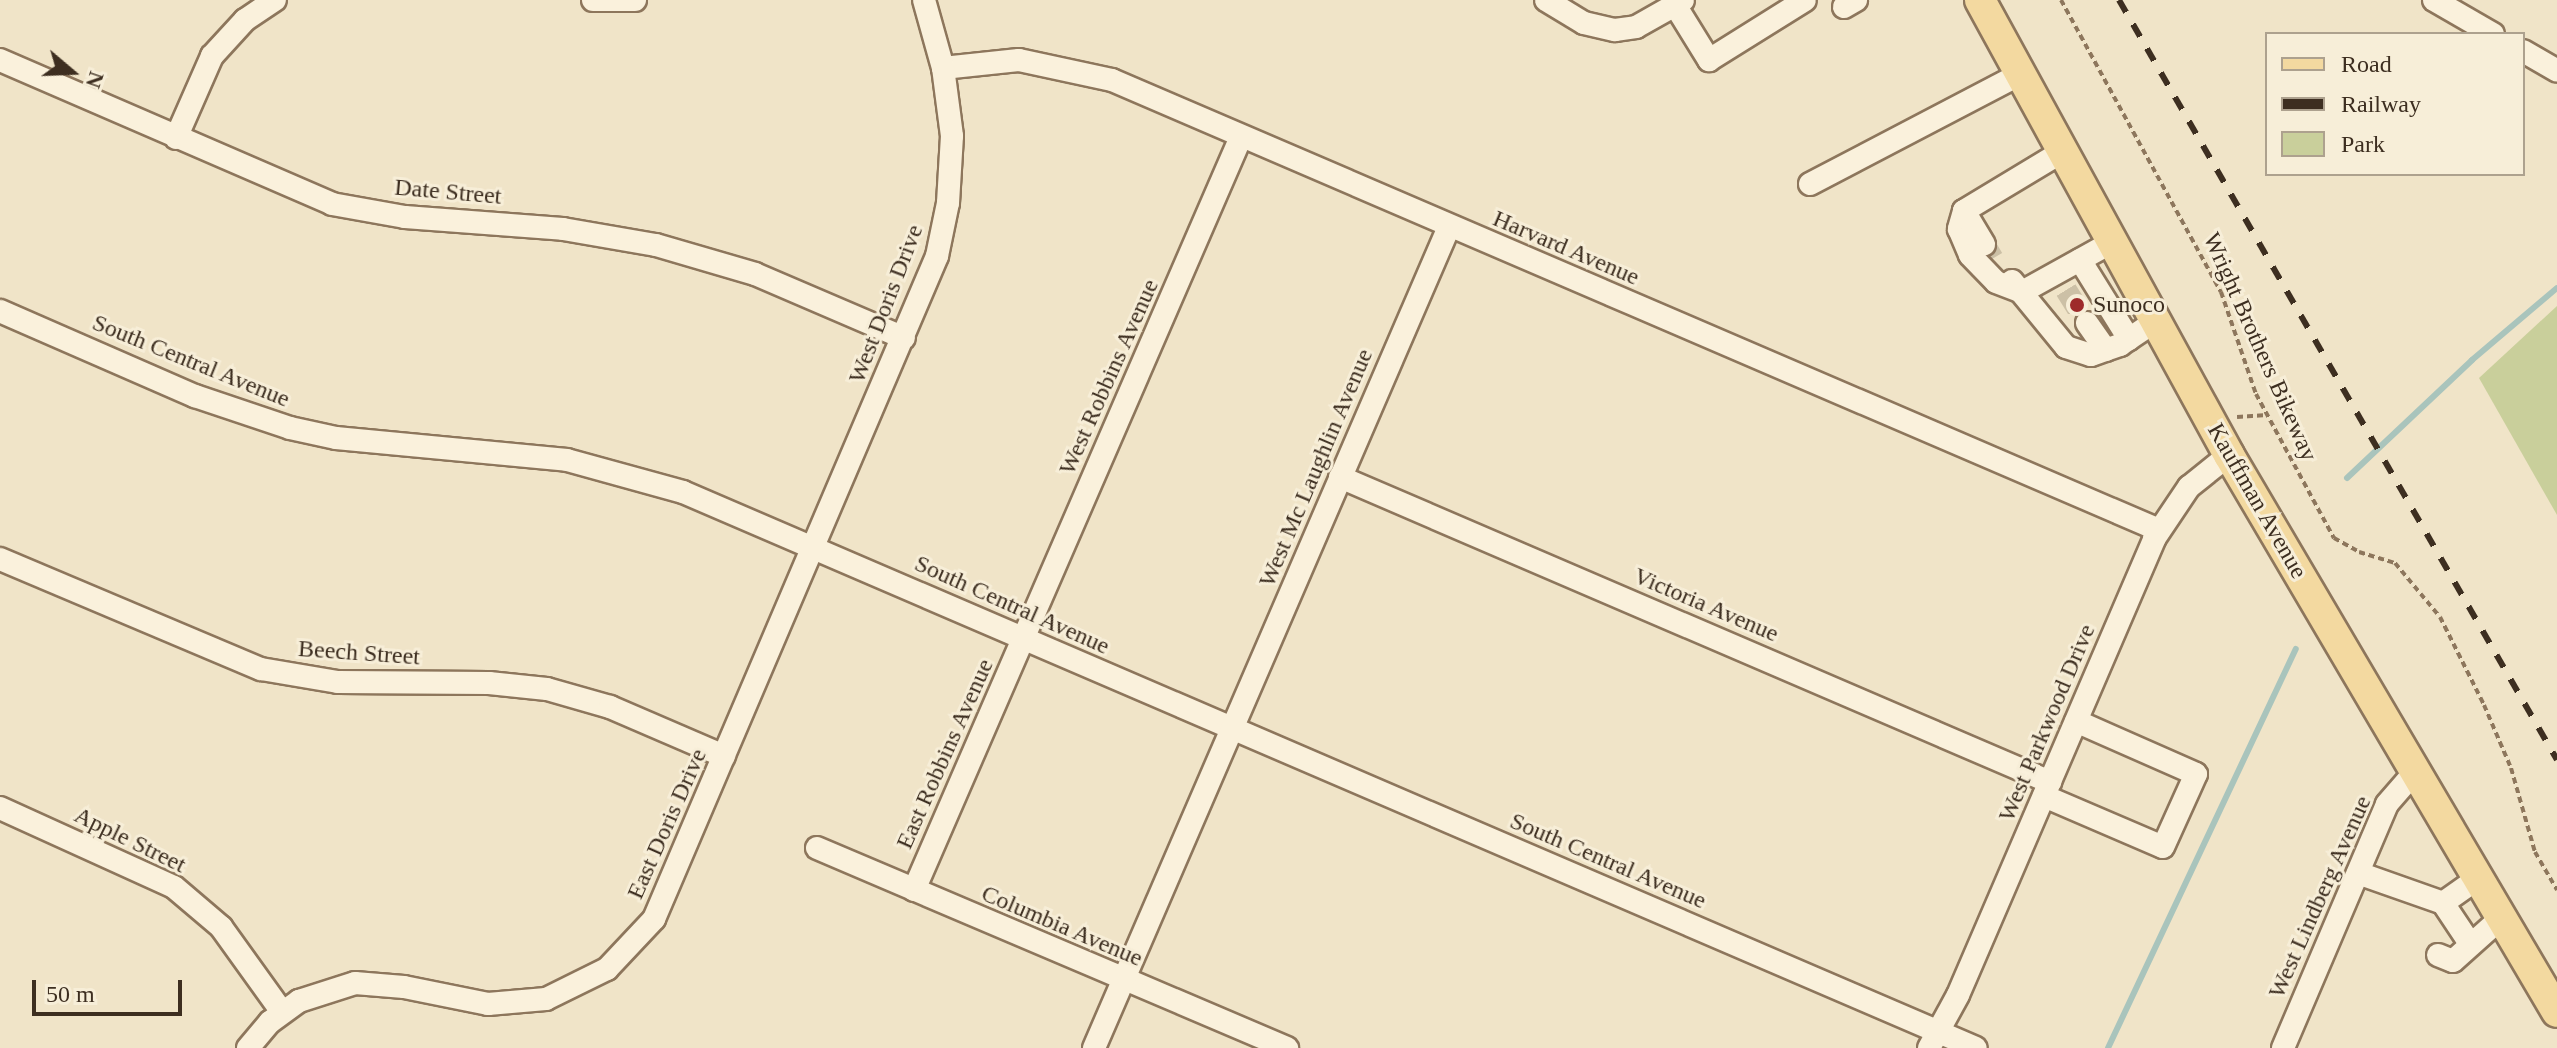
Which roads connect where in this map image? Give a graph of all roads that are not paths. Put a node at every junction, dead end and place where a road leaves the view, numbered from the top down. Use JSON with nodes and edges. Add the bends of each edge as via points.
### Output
{"nodes":[{"id":1,"x":275,"y":0,"type":"edge"},
{"id":2,"x":593,"y":0,"type":"edge"},
{"id":3,"x":635,"y":0,"type":"edge"},
{"id":4,"x":924,"y":0,"type":"edge"},
{"id":5,"x":1546,"y":0,"type":"edge"},
{"id":6,"x":1805,"y":0,"type":"edge"},
{"id":7,"x":1980,"y":0,"type":"edge"},
{"id":8,"x":2434,"y":0,"type":"edge"},
{"id":9,"x":1679,"y":3,"type":"edge"},
{"id":10,"x":2490,"y":32,"type":"edge"},
{"id":11,"x":2525,"y":52,"type":"edge"},
{"id":12,"x":0,"y":60,"type":"edge"},
{"id":13,"x":943,"y":68,"type":"junction"},
{"id":14,"x":2557,"y":71,"type":"edge"},
{"id":15,"x":2022,"y":73,"type":"junction"},
{"id":16,"x":1241,"y":137,"type":"junction"},
{"id":17,"x":176,"y":138,"type":"junction"},
{"id":18,"x":2065,"y":150,"type":"junction"},
{"id":19,"x":1810,"y":184,"type":"dead end"},
{"id":20,"x":1964,"y":211,"type":"junction"},
{"id":21,"x":1449,"y":227,"type":"junction"},
{"id":22,"x":2114,"y":241,"type":"junction"},
{"id":23,"x":2080,"y":260,"type":"junction"},
{"id":24,"x":2022,"y":292,"type":"junction"},
{"id":25,"x":0,"y":311,"type":"edge"},
{"id":26,"x":2157,"y":320,"type":"junction"},
{"id":27,"x":2087,"y":323,"type":"tunnel mouth"},
{"id":28,"x":904,"y":338,"type":"junction"},
{"id":29,"x":2129,"y":339,"type":"junction"},
{"id":30,"x":2106,"y":350,"type":"junction"},
{"id":31,"x":2229,"y":455,"type":"junction"},
{"id":32,"x":1340,"y":477,"type":"junction"},
{"id":33,"x":2159,"y":530,"type":"junction"},
{"id":34,"x":815,"y":548,"type":"junction"},
{"id":35,"x":0,"y":559,"type":"edge"},
{"id":36,"x":1024,"y":639,"type":"junction"},
{"id":37,"x":2076,"y":721,"type":"junction"},
{"id":38,"x":1232,"y":729,"type":"junction"},
{"id":39,"x":724,"y":756,"type":"junction"},
{"id":40,"x":2414,"y":773,"type":"junction"},
{"id":41,"x":2047,"y":789,"type":"junction"},
{"id":42,"x":0,"y":808,"type":"edge"},
{"id":43,"x":817,"y":848,"type":"dead end"},
{"id":44,"x":2358,"y":873,"type":"junction"},
{"id":45,"x":2477,"y":879,"type":"junction"},
{"id":46,"x":914,"y":890,"type":"junction"},
{"id":47,"x":2443,"y":903,"type":"junction"},
{"id":48,"x":2500,"y":919,"type":"junction"},
{"id":49,"x":2469,"y":942,"type":"junction"},
{"id":50,"x":2438,"y":955,"type":"dead end"},
{"id":51,"x":1123,"y":980,"type":"junction"},
{"id":52,"x":2551,"y":1003,"type":"edge"},
{"id":53,"x":282,"y":1012,"type":"junction"},
{"id":54,"x":2557,"y":1023,"type":"edge"},
{"id":55,"x":1934,"y":1040,"type":"edge"},
{"id":56,"x":248,"y":1048,"type":"edge"},
{"id":57,"x":1094,"y":1048,"type":"edge"},
{"id":58,"x":1287,"y":1048,"type":"edge"},
{"id":59,"x":1976,"y":1048,"type":"edge"},
{"id":60,"x":2283,"y":1048,"type":"edge"}],
"edges":[{"from":1,"to":17,"type":"street","via":[[245,20],[212,56]]},
{"from":2,"to":3,"type":"street"},
{"from":4,"to":13,"type":"street","name":"West Doris Drive"},
{"from":5,"to":9,"type":"street","via":[[1584,23],[1615,30],[1636,27]]},
{"from":6,"to":9,"type":"street","via":[[1709,60]]},
{"from":7,"to":15,"type":"main road","name":"Kauffman Avenue"},
{"from":8,"to":10,"type":"street"},
{"from":11,"to":14,"type":"street"},
{"from":12,"to":17,"type":"street","name":"Date Street"},
{"from":13,"to":16,"type":"street","name":"Harvard Avenue","via":[[983,60],[1054,64],[1112,80]]},
{"from":13,"to":28,"type":"street","name":"West Doris Drive","via":[[952,136],[948,203],[937,256]]},
{"from":15,"to":18,"type":"main road","name":"Kauffman Avenue"},
{"from":15,"to":19,"type":"street"},
{"from":16,"to":21,"type":"street","name":"Harvard Avenue"},
{"from":16,"to":36,"type":"street","name":"West Robbins Avenue"},
{"from":17,"to":28,"type":"street","name":"Date Street","via":[[299,192],[353,209],[563,229],[656,245],[755,274]]},
{"from":18,"to":20,"type":"street"},
{"from":18,"to":22,"type":"main road","name":"Kauffman Avenue"},
{"from":20,"to":24,"type":"street"},
{"from":20,"to":24,"type":"street","via":[[1959,229],[1970,255],[1996,282]]},
{"from":21,"to":32,"type":"street","name":"West Mc Laughlin Avenue"},
{"from":21,"to":33,"type":"street","name":"Harvard Avenue"},
{"from":22,"to":23,"type":"street"},
{"from":22,"to":26,"type":"main road","name":"Kauffman Avenue"},
{"from":23,"to":24,"type":"street","via":[[2061,282]]},
{"from":23,"to":29,"type":"street"},
{"from":24,"to":30,"type":"street","via":[[2066,347],[2091,355]]},
{"from":25,"to":34,"type":"street","name":"South Central Avenue","via":[[267,422],[336,438],[529,455],[599,467],[683,492]]},
{"from":26,"to":29,"type":"street"},
{"from":26,"to":31,"type":"main road","name":"Kauffman Avenue"},
{"from":27,"to":30,"type":"street"},
{"from":28,"to":34,"type":"street","name":"West Doris Drive"},
{"from":29,"to":30,"type":"street"},
{"from":31,"to":33,"type":"street","name":"West Parkwood Drive","via":[[2189,487]]},
{"from":31,"to":40,"type":"main road","name":"Kauffman Avenue"},
{"from":32,"to":38,"type":"street","name":"West Mc Laughlin Avenue"},
{"from":32,"to":41,"type":"street","name":"Victoria Avenue"},
{"from":33,"to":37,"type":"street","name":"West Parkwood Drive"},
{"from":34,"to":36,"type":"street","name":"South Central Avenue"},
{"from":34,"to":39,"type":"street","name":"East Doris Drive"},
{"from":35,"to":39,"type":"street","name":"Beech Street","via":[[261,669],[338,682],[489,683],[547,689],[610,707]]},
{"from":36,"to":38,"type":"street","name":"South Central Avenue"},
{"from":36,"to":46,"type":"street","name":"East Robbins Avenue"},
{"from":37,"to":41,"type":"street","name":"West Parkwood Drive"},
{"from":37,"to":41,"type":"street","name":"Victoria Avenue","via":[[2196,774],[2163,847]]},
{"from":38,"to":51,"type":"street","name":"West Mc Laughlin Avenue"},
{"from":38,"to":55,"type":"street","name":"South Central Avenue"},
{"from":39,"to":53,"type":"street","name":"East Doris Drive","via":[[654,919],[624,955],[589,981],[546,999],[503,1004],[355,983],[318,992]]},
{"from":40,"to":44,"type":"street","name":"West Lindberg Avenue","via":[[2393,794]]},
{"from":40,"to":45,"type":"main road","name":"Kauffman Avenue"},
{"from":41,"to":55,"type":"street","name":"West Parkwood Drive"},
{"from":42,"to":53,"type":"street","name":"Apple Street","via":[[174,887],[221,927]]},
{"from":43,"to":46,"type":"street","name":"Columbia Avenue"},
{"from":44,"to":47,"type":"street"},
{"from":44,"to":60,"type":"street","name":"West Lindberg Avenue"},
{"from":45,"to":47,"type":"street"},
{"from":45,"to":48,"type":"main road","name":"Kauffman Avenue"},
{"from":46,"to":51,"type":"street","name":"Columbia Avenue"},
{"from":47,"to":49,"type":"street"},
{"from":48,"to":49,"type":"street"},
{"from":48,"to":52,"type":"main road","name":"Kauffman Avenue"},
{"from":49,"to":50,"type":"street","via":[[2453,961]]},
{"from":51,"to":57,"type":"street","name":"West Mc Laughlin Avenue"},
{"from":51,"to":58,"type":"street","name":"Columbia Avenue"},
{"from":52,"to":54,"type":"main road","name":"Kauffman Avenue"},
{"from":53,"to":56,"type":"street","name":"East Doris Drive"},
{"from":55,"to":59,"type":"street","name":"South Central Avenue"}]}
